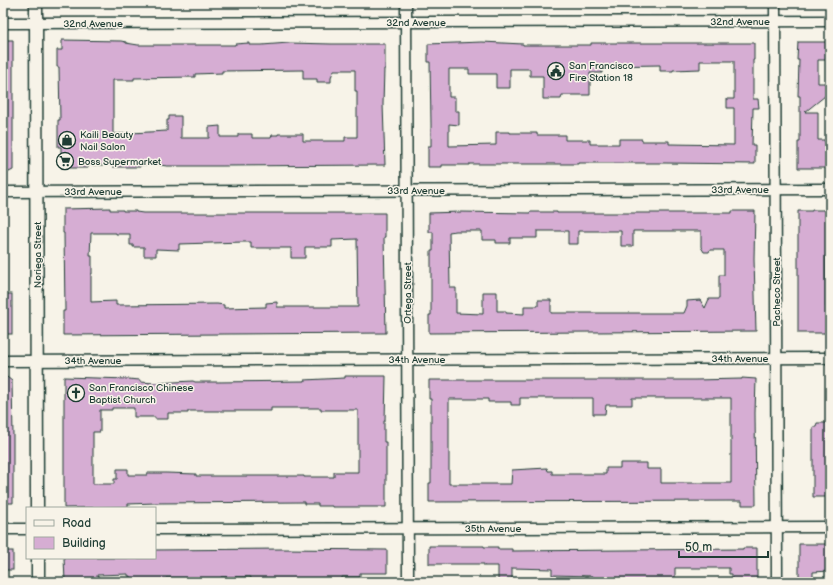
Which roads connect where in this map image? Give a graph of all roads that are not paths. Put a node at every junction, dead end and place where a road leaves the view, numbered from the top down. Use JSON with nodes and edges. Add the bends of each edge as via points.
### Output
{"nodes":[{"id":1,"x":36,"y":3,"type":"edge"},
{"id":2,"x":406,"y":3,"type":"edge"},
{"id":3,"x":775,"y":3,"type":"edge"},
{"id":4,"x":775,"y":21,"type":"junction"},
{"id":5,"x":830,"y":21,"type":"edge"},
{"id":6,"x":406,"y":22,"type":"junction"},
{"id":7,"x":3,"y":23,"type":"edge"},
{"id":8,"x":36,"y":23,"type":"junction"},
{"id":9,"x":776,"y":189,"type":"junction"},
{"id":10,"x":830,"y":189,"type":"edge"},
{"id":11,"x":406,"y":190,"type":"junction"},
{"id":12,"x":3,"y":192,"type":"edge"},
{"id":13,"x":36,"y":192,"type":"junction"},
{"id":14,"x":776,"y":358,"type":"junction"},
{"id":15,"x":830,"y":358,"type":"edge"},
{"id":16,"x":3,"y":360,"type":"edge"},
{"id":17,"x":38,"y":360,"type":"junction"},
{"id":18,"x":407,"y":360,"type":"junction"},
{"id":19,"x":37,"y":507,"type":"edge"},
{"id":20,"x":777,"y":527,"type":"junction"},
{"id":21,"x":830,"y":527,"type":"edge"},
{"id":22,"x":408,"y":528,"type":"junction"},
{"id":23,"x":3,"y":529,"type":"edge"},
{"id":24,"x":26,"y":529,"type":"edge"},
{"id":25,"x":156,"y":529,"type":"edge"},
{"id":26,"x":38,"y":559,"type":"edge"},
{"id":27,"x":38,"y":582,"type":"edge"},
{"id":28,"x":408,"y":582,"type":"edge"},
{"id":29,"x":777,"y":582,"type":"edge"}],
"edges":[{"from":1,"to":8,"type":"street","name":"Noriega Street"},
{"from":2,"to":6,"type":"street","name":"Ortega Street"},
{"from":3,"to":4,"type":"street","name":"Pacheco Street"},
{"from":4,"to":5,"type":"street","name":"32nd Avenue"},
{"from":4,"to":6,"type":"street","name":"32nd Avenue"},
{"from":4,"to":9,"type":"street","name":"Pacheco Street"},
{"from":6,"to":8,"type":"street","name":"32nd Avenue"},
{"from":6,"to":11,"type":"street","name":"Ortega Street"},
{"from":7,"to":8,"type":"street","name":"32nd Avenue"},
{"from":8,"to":13,"type":"street","name":"Noriega Street"},
{"from":9,"to":10,"type":"street","name":"33rd Avenue"},
{"from":9,"to":11,"type":"street","name":"33rd Avenue"},
{"from":9,"to":14,"type":"street","name":"Pacheco Street"},
{"from":11,"to":13,"type":"street","name":"33rd Avenue"},
{"from":11,"to":18,"type":"street","name":"Ortega Street"},
{"from":12,"to":13,"type":"street","name":"33rd Avenue"},
{"from":13,"to":17,"type":"street","name":"Noriega Street"},
{"from":14,"to":15,"type":"street","name":"34th Avenue"},
{"from":14,"to":18,"type":"street","name":"34th Avenue"},
{"from":14,"to":20,"type":"street","name":"Pacheco Street"},
{"from":16,"to":17,"type":"street","name":"34th Avenue"},
{"from":17,"to":18,"type":"street","name":"34th Avenue"},
{"from":17,"to":19,"type":"street","name":"Noriega Street"},
{"from":18,"to":22,"type":"street","name":"Ortega Street"},
{"from":20,"to":21,"type":"street","name":"35th Avenue"},
{"from":20,"to":22,"type":"street","name":"35th Avenue"},
{"from":20,"to":29,"type":"street","name":"Pacheco Street"},
{"from":22,"to":25,"type":"street","name":"35th Avenue"},
{"from":22,"to":28,"type":"street","name":"Ortega Street"},
{"from":23,"to":24,"type":"street"},
{"from":26,"to":27,"type":"street"}]}
